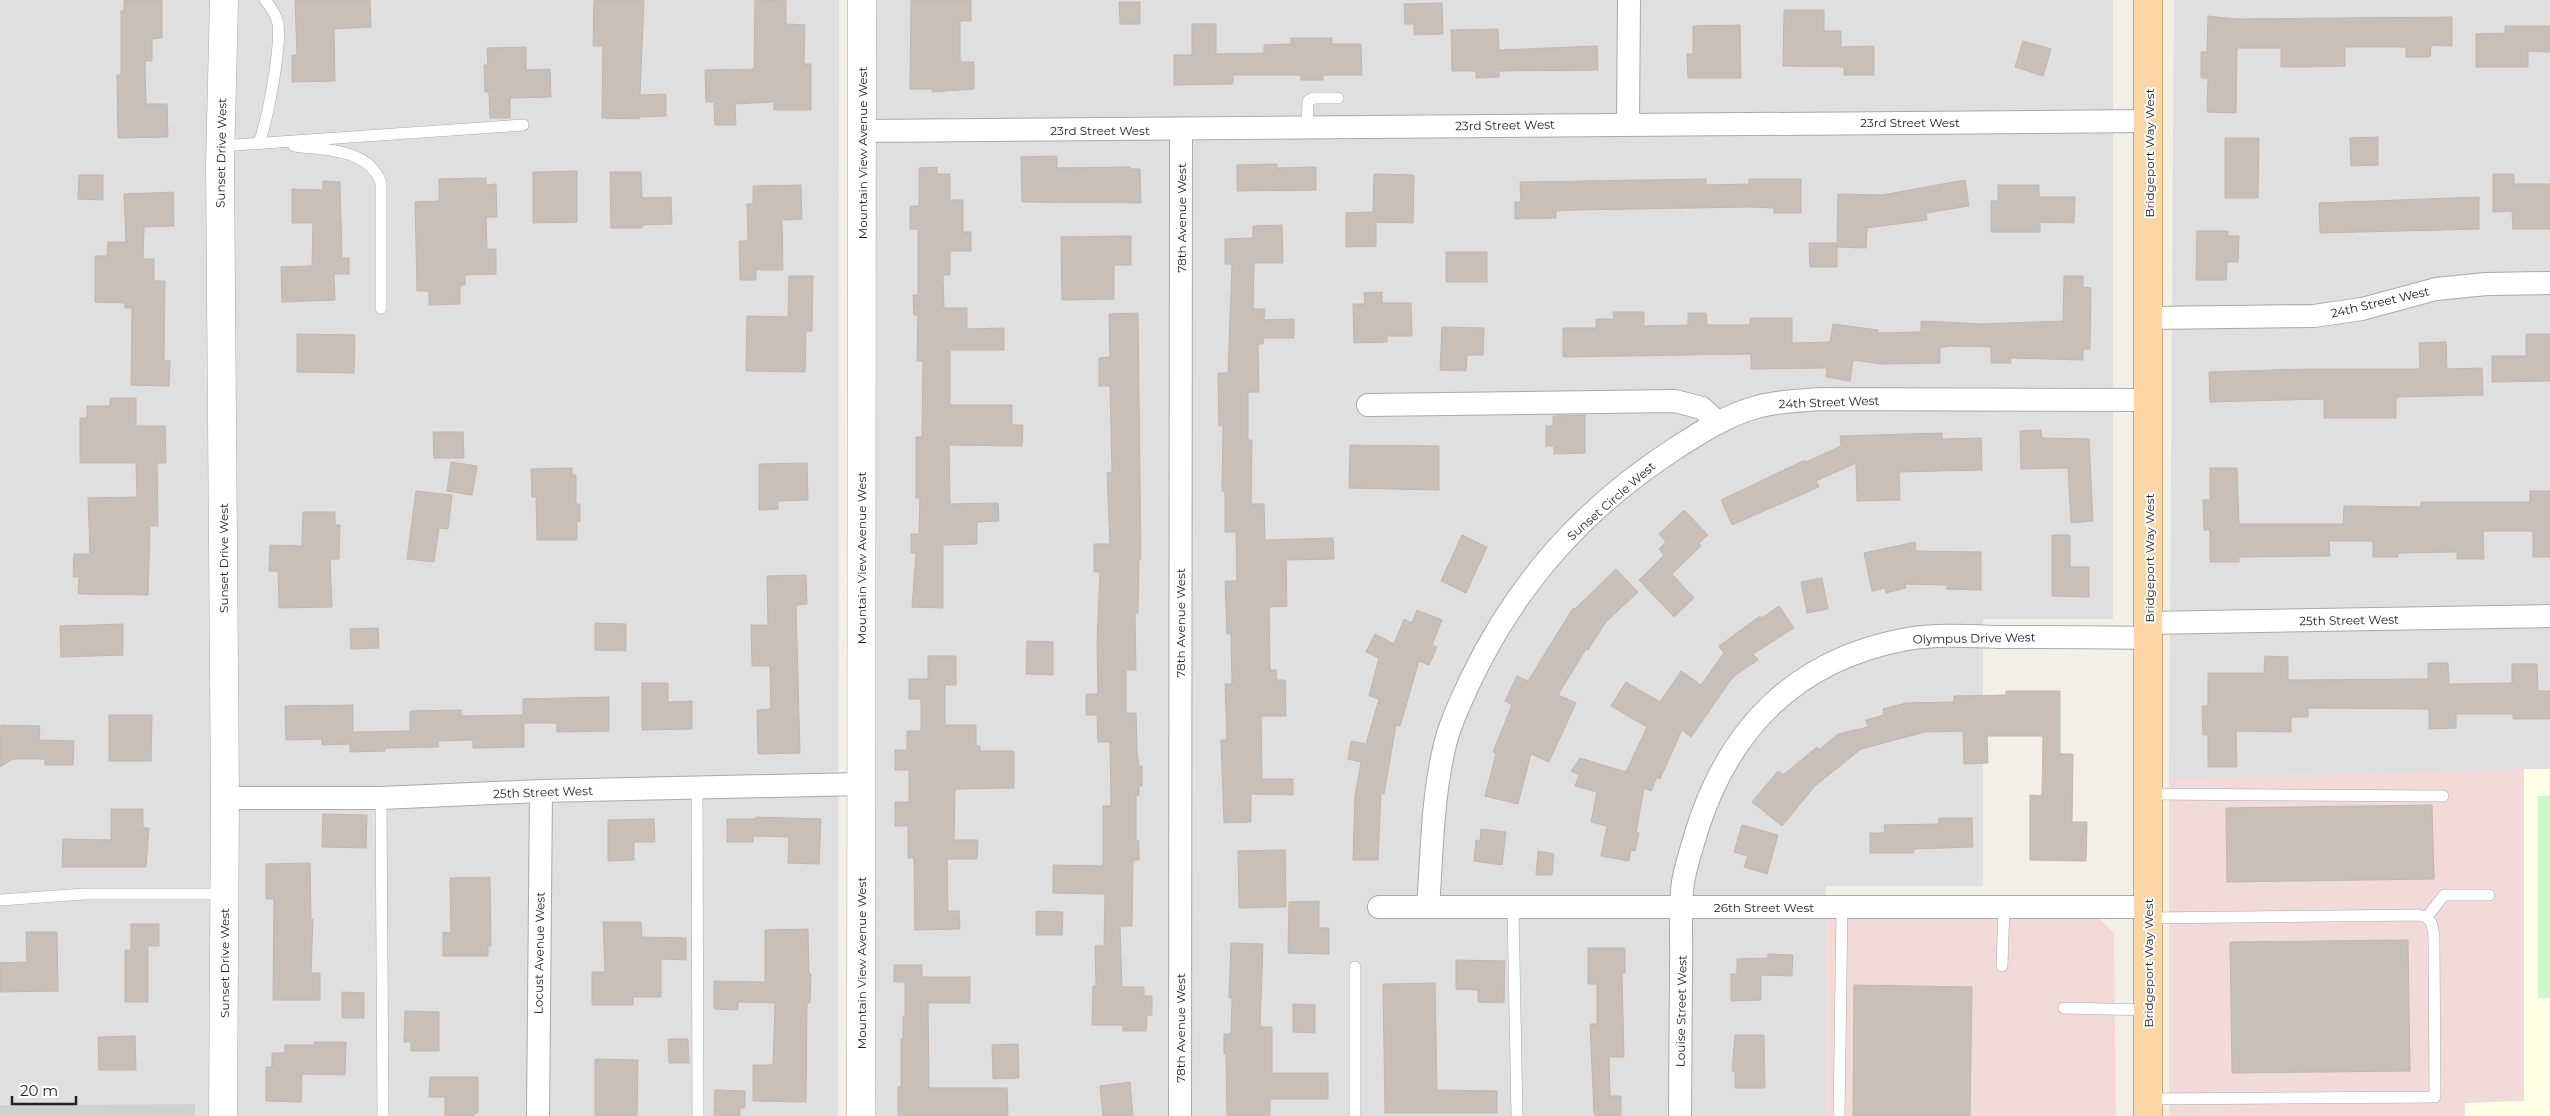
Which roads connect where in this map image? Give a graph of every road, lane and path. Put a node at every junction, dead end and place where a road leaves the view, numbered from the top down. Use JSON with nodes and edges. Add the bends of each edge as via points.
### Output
{"nodes":[{"id":1,"x":224,"y":0,"type":"edge"},
{"id":2,"x":265,"y":0,"type":"edge"},
{"id":3,"x":862,"y":0,"type":"edge"},
{"id":4,"x":1629,"y":0,"type":"edge"},
{"id":5,"x":2148,"y":0,"type":"edge"},
{"id":6,"x":1338,"y":98,"type":"dead end"},
{"id":7,"x":2148,"y":121,"type":"junction"},
{"id":8,"x":1628,"y":123,"type":"junction"},
{"id":9,"x":523,"y":125,"type":"dead end"},
{"id":10,"x":1306,"y":128,"type":"junction"},
{"id":11,"x":1181,"y":130,"type":"junction"},
{"id":12,"x":862,"y":131,"type":"junction"},
{"id":13,"x":272,"y":142,"type":"junction"},
{"id":14,"x":259,"y":143,"type":"junction"},
{"id":15,"x":221,"y":146,"type":"junction"},
{"id":16,"x":2550,"y":283,"type":"edge"},
{"id":17,"x":381,"y":308,"type":"dead end"},
{"id":18,"x":2150,"y":318,"type":"junction"},
{"id":19,"x":2149,"y":400,"type":"junction"},
{"id":20,"x":1368,"y":405,"type":"dead end"},
{"id":21,"x":1718,"y":423,"type":"junction"},
{"id":22,"x":2550,"y":616,"type":"edge"},
{"id":23,"x":2149,"y":631,"type":"junction"},
{"id":24,"x":861,"y":784,"type":"junction"},
{"id":25,"x":697,"y":788,"type":"junction"},
{"id":26,"x":541,"y":791,"type":"junction"},
{"id":27,"x":2149,"y":794,"type":"junction"},
{"id":28,"x":2442,"y":796,"type":"dead end"},
{"id":29,"x":224,"y":798,"type":"junction"},
{"id":30,"x":381,"y":798,"type":"junction"},
{"id":31,"x":224,"y":894,"type":"junction"},
{"id":32,"x":2489,"y":895,"type":"dead end"},
{"id":33,"x":0,"y":900,"type":"edge"},
{"id":34,"x":1379,"y":907,"type":"dead end"},
{"id":35,"x":1428,"y":907,"type":"junction"},
{"id":36,"x":1513,"y":907,"type":"junction"},
{"id":37,"x":1682,"y":907,"type":"junction"},
{"id":38,"x":1842,"y":908,"type":"junction"},
{"id":39,"x":2004,"y":908,"type":"junction"},
{"id":40,"x":2148,"y":913,"type":"junction"},
{"id":41,"x":2427,"y":917,"type":"junction"},
{"id":42,"x":2002,"y":966,"type":"dead end"},
{"id":43,"x":1356,"y":967,"type":"dead end"},
{"id":44,"x":2064,"y":1008,"type":"dead end"},
{"id":45,"x":2148,"y":1010,"type":"junction"},
{"id":46,"x":2148,"y":1107,"type":"edge"},
{"id":47,"x":223,"y":1116,"type":"edge"},
{"id":48,"x":383,"y":1116,"type":"edge"},
{"id":49,"x":538,"y":1116,"type":"edge"},
{"id":50,"x":698,"y":1116,"type":"edge"},
{"id":51,"x":861,"y":1116,"type":"edge"},
{"id":52,"x":1180,"y":1116,"type":"edge"},
{"id":53,"x":1355,"y":1116,"type":"edge"},
{"id":54,"x":1517,"y":1116,"type":"edge"},
{"id":55,"x":1680,"y":1116,"type":"edge"},
{"id":56,"x":1839,"y":1116,"type":"edge"}],
"edges":[{"from":1,"to":15,"type":"street","name":"Sunset Drive West"},
{"from":2,"to":14,"type":"lane","via":[[276,16],[278,39],[267,117]]},
{"from":3,"to":12,"type":"street","name":"Mountain View Avenue West"},
{"from":4,"to":8,"type":"street"},
{"from":5,"to":7,"type":"main road","name":"Bridgeport Way West"},
{"from":6,"to":10,"type":"lane","via":[[1308,101]]},
{"from":7,"to":8,"type":"street","name":"23rd Street West"},
{"from":7,"to":18,"type":"main road","name":"Bridgeport Way West"},
{"from":8,"to":10,"type":"street","name":"23rd Street West"},
{"from":9,"to":13,"type":"lane"},
{"from":10,"to":11,"type":"street","name":"23rd Street West"},
{"from":11,"to":12,"type":"street","name":"23rd Street West"},
{"from":11,"to":52,"type":"street","name":"78th Avenue West"},
{"from":12,"to":24,"type":"street","name":"Mountain View Avenue West"},
{"from":13,"to":14,"type":"lane"},
{"from":13,"to":17,"type":"lane","via":[[345,153],[373,167],[381,183]]},
{"from":14,"to":15,"type":"lane"},
{"from":15,"to":29,"type":"street","name":"Sunset Drive West"},
{"from":16,"to":18,"type":"street","name":"24th Street West","via":[[2443,288],[2362,309],[2314,316]]},
{"from":18,"to":19,"type":"main road","name":"Bridgeport Way West"},
{"from":19,"to":21,"type":"street","name":"24th Street West","via":[[1820,399],[1756,407]]},
{"from":19,"to":23,"type":"main road","name":"Bridgeport Way West"},
{"from":20,"to":21,"type":"street","via":[[1675,401],[1702,408]]},
{"from":21,"to":35,"type":"street","name":"Sunset Circle West","via":[[1650,467],[1578,527],[1537,571],[1503,620],[1461,701],[1444,748],[1435,804]]},
{"from":22,"to":23,"type":"street","name":"25th Street West"},
{"from":23,"to":27,"type":"main road","name":"Bridgeport Way West"},
{"from":23,"to":37,"type":"street","name":"Olympus Drive West","via":[[1928,637],[1878,646],[1814,674],[1761,714],[1727,760],[1709,795],[1694,840],[1685,871]]},
{"from":24,"to":25,"type":"street","name":"25th Street West"},
{"from":24,"to":51,"type":"street","name":"Mountain View Avenue West"},
{"from":25,"to":26,"type":"street","name":"25th Street West"},
{"from":25,"to":50,"type":"lane"},
{"from":26,"to":30,"type":"street","name":"25th Street West"},
{"from":26,"to":49,"type":"street","name":"Locust Avenue West"},
{"from":27,"to":28,"type":"lane"},
{"from":27,"to":40,"type":"main road","name":"Bridgeport Way West"},
{"from":29,"to":30,"type":"street","name":"25th Street West"},
{"from":29,"to":31,"type":"street","name":"Sunset Drive West"},
{"from":30,"to":48,"type":"lane"},
{"from":31,"to":33,"type":"lane","via":[[84,894]]},
{"from":31,"to":47,"type":"street","name":"Sunset Drive West"},
{"from":32,"to":41,"type":"lane","via":[[2444,895]]},
{"from":34,"to":35,"type":"street","name":"26th Street West"},
{"from":35,"to":36,"type":"street","name":"26th Street West"},
{"from":36,"to":37,"type":"street","name":"26th Street West"},
{"from":36,"to":54,"type":"lane"},
{"from":37,"to":38,"type":"street","name":"26th Street West"},
{"from":37,"to":55,"type":"street","name":"Louise Street West"},
{"from":38,"to":39,"type":"street","name":"26th Street West"},
{"from":38,"to":56,"type":"lane"},
{"from":39,"to":40,"type":"street","name":"26th Street West"},
{"from":39,"to":42,"type":"lane"},
{"from":40,"to":41,"type":"lane"},
{"from":40,"to":45,"type":"main road","name":"Bridgeport Way West"},
{"from":41,"to":46,"type":"lane","via":[[2432,923],[2434,938],[2435,1097]]},
{"from":43,"to":53,"type":"lane"},
{"from":44,"to":45,"type":"lane"},
{"from":45,"to":46,"type":"main road","name":"Bridgeport Way West"}]}
